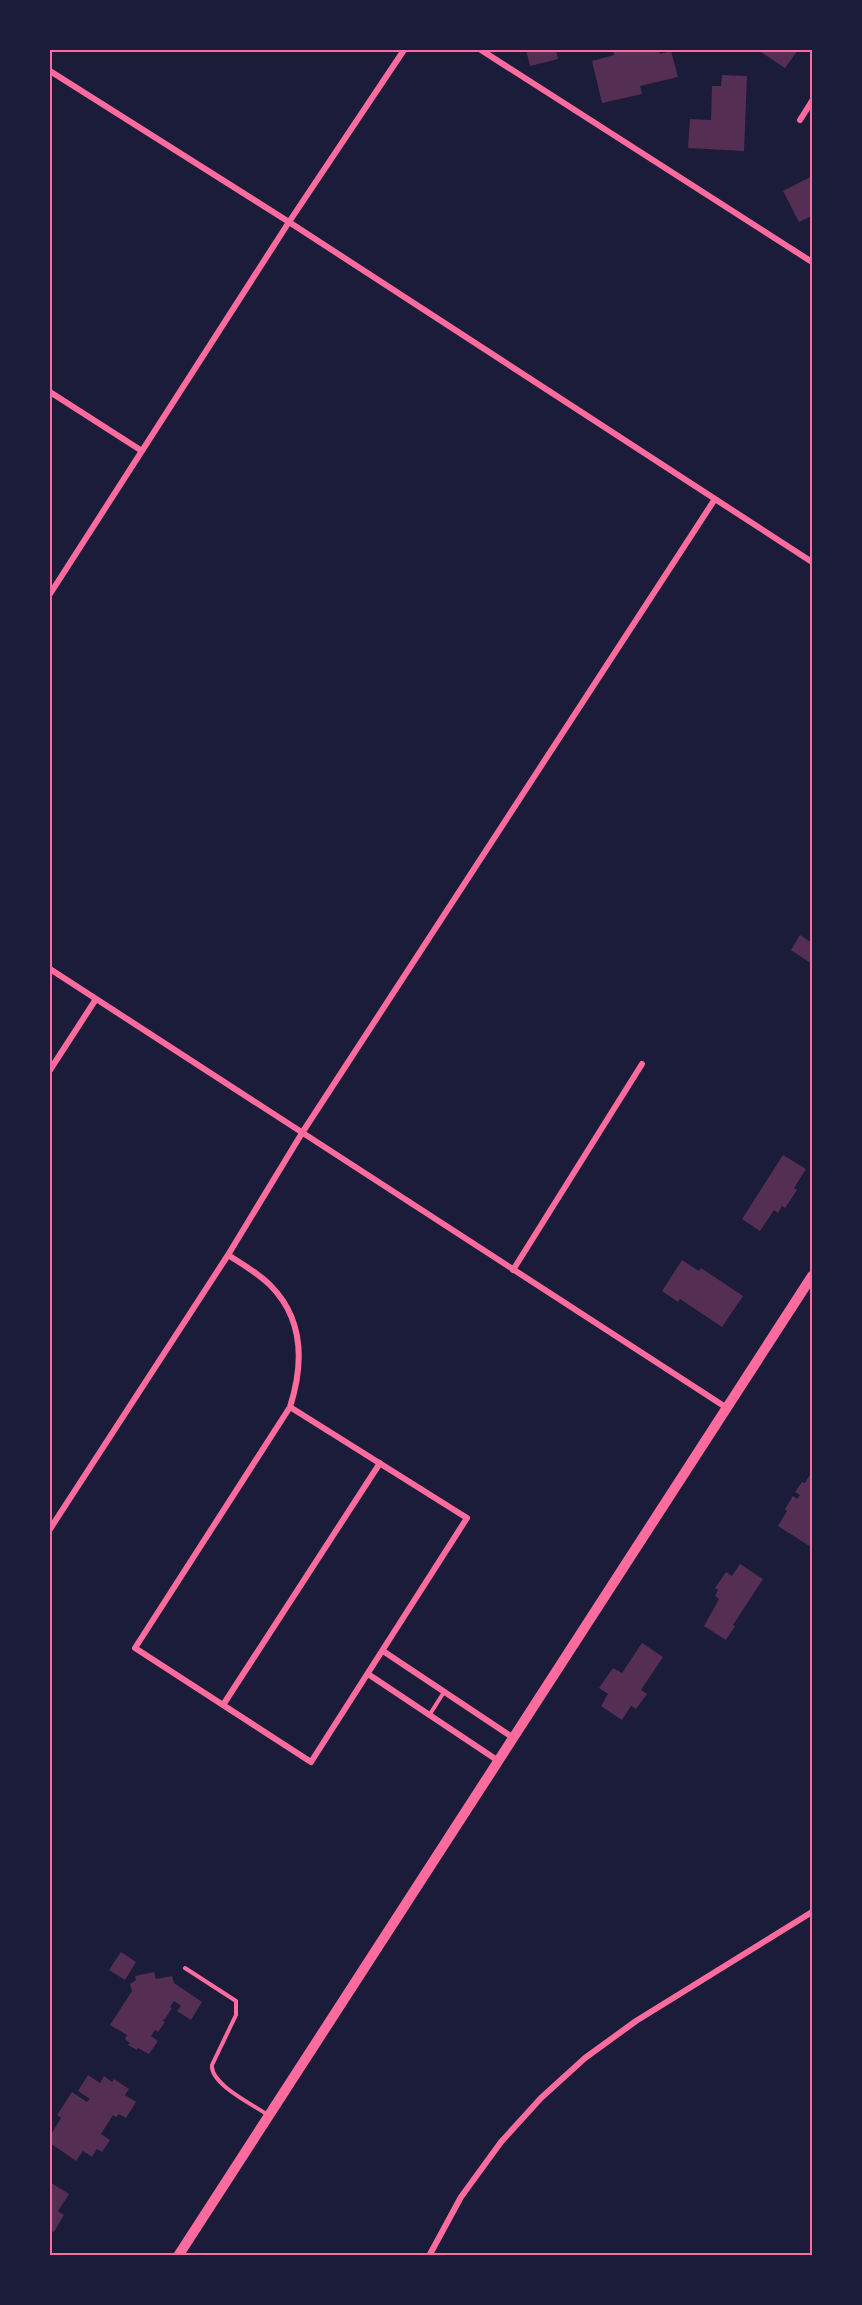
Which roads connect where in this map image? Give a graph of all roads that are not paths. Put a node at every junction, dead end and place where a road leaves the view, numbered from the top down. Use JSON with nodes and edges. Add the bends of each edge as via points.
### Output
{"nodes":[{"id":1,"x":404,"y":50,"type":"edge"},
{"id":2,"x":481,"y":50,"type":"edge"},
{"id":3,"x":50,"y":71,"type":"edge"},
{"id":4,"x":813,"y":101,"type":"edge"},
{"id":5,"x":800,"y":120,"type":"dead end"},
{"id":6,"x":289,"y":222,"type":"junction"},
{"id":7,"x":813,"y":261,"type":"edge"},
{"id":8,"x":50,"y":392,"type":"edge"},
{"id":9,"x":142,"y":451,"type":"junction"},
{"id":10,"x":715,"y":499,"type":"junction"},
{"id":11,"x":813,"y":562,"type":"edge"},
{"id":12,"x":50,"y":594,"type":"edge"},
{"id":13,"x":50,"y":969,"type":"edge"},
{"id":14,"x":96,"y":999,"type":"junction"},
{"id":15,"x":642,"y":1064,"type":"dead end"},
{"id":16,"x":50,"y":1070,"type":"edge"},
{"id":17,"x":302,"y":1133,"type":"junction"},
{"id":18,"x":228,"y":1254,"type":"junction"},
{"id":19,"x":513,"y":1270,"type":"junction"},
{"id":20,"x":813,"y":1276,"type":"edge"},
{"id":21,"x":290,"y":1407,"type":"junction"},
{"id":22,"x":727,"y":1408,"type":"junction"},
{"id":23,"x":380,"y":1463,"type":"junction"},
{"id":24,"x":50,"y":1528,"type":"edge"},
{"id":25,"x":383,"y":1651,"type":"junction"},
{"id":26,"x":368,"y":1674,"type":"junction"},
{"id":27,"x":444,"y":1692,"type":"junction"},
{"id":28,"x":224,"y":1705,"type":"junction"},
{"id":29,"x":429,"y":1715,"type":"junction"},
{"id":30,"x":512,"y":1737,"type":"junction"},
{"id":31,"x":497,"y":1760,"type":"junction"},
{"id":32,"x":813,"y":1912,"type":"edge"},
{"id":33,"x":185,"y":1968,"type":"dead end"},
{"id":34,"x":268,"y":2115,"type":"junction"},
{"id":35,"x":178,"y":2256,"type":"edge"},
{"id":36,"x":429,"y":2256,"type":"edge"}],
"edges":[{"from":1,"to":6,"type":"street"},
{"from":2,"to":7,"type":"street"},
{"from":3,"to":6,"type":"street"},
{"from":4,"to":5,"type":"street"},
{"from":6,"to":9,"type":"street"},
{"from":6,"to":10,"type":"street"},
{"from":8,"to":9,"type":"street"},
{"from":9,"to":12,"type":"street"},
{"from":10,"to":11,"type":"street"},
{"from":10,"to":17,"type":"street"},
{"from":13,"to":14,"type":"street"},
{"from":14,"to":16,"type":"street"},
{"from":14,"to":17,"type":"street"},
{"from":15,"to":19,"type":"street"},
{"from":17,"to":18,"type":"street"},
{"from":17,"to":19,"type":"street"},
{"from":18,"to":21,"type":"street","via":[[270,1285],[294,1320],[300,1363]]},
{"from":18,"to":24,"type":"street"},
{"from":19,"to":22,"type":"street"},
{"from":20,"to":22,"type":"main road"},
{"from":21,"to":23,"type":"street"},
{"from":21,"to":28,"type":"street","via":[[135,1648]]},
{"from":22,"to":30,"type":"main road"},
{"from":23,"to":25,"type":"street","via":[[467,1518]]},
{"from":23,"to":28,"type":"street"},
{"from":25,"to":26,"type":"street"},
{"from":25,"to":27,"type":"street"},
{"from":26,"to":28,"type":"street","via":[[310,1762]]},
{"from":26,"to":29,"type":"street"},
{"from":27,"to":29,"type":"lane"},
{"from":27,"to":30,"type":"street"},
{"from":29,"to":31,"type":"street"},
{"from":30,"to":31,"type":"main road"},
{"from":31,"to":34,"type":"main road"},
{"from":32,"to":36,"type":"street","via":[[636,2021],[585,2058],[501,2142],[461,2197]]},
{"from":33,"to":34,"type":"lane","via":[[236,2001],[236,2015],[211,2072],[217,2081]]},
{"from":34,"to":35,"type":"main road"}]}
